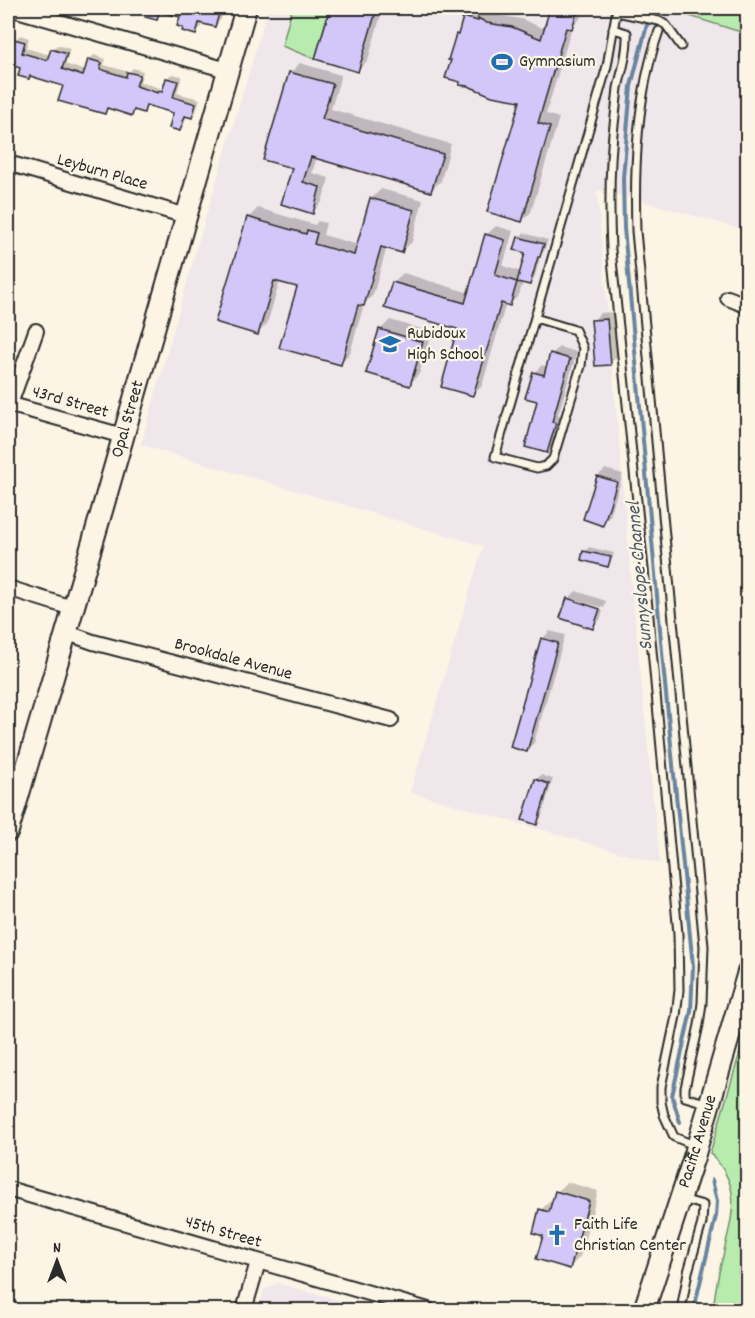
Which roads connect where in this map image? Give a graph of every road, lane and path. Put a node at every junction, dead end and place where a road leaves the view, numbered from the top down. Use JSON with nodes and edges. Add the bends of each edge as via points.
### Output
{"nodes":[{"id":1,"x":10,"y":8,"type":"edge"},
{"id":2,"x":246,"y":8,"type":"edge"},
{"id":3,"x":617,"y":10,"type":"edge"},
{"id":4,"x":613,"y":28,"type":"junction"},
{"id":5,"x":659,"y":31,"type":"dead end"},
{"id":6,"x":681,"y":46,"type":"dead end"},
{"id":7,"x":227,"y":70,"type":"junction"},
{"id":8,"x":8,"y":164,"type":"edge"},
{"id":9,"x":186,"y":216,"type":"junction"},
{"id":10,"x":728,"y":298,"type":"dead end"},
{"id":11,"x":747,"y":306,"type":"edge"},
{"id":12,"x":535,"y":318,"type":"junction"},
{"id":13,"x":36,"y":331,"type":"dead end"},
{"id":14,"x":9,"y":404,"type":"edge"},
{"id":15,"x":123,"y":436,"type":"junction"},
{"id":16,"x":8,"y":588,"type":"edge"},
{"id":17,"x":72,"y":608,"type":"junction"},
{"id":18,"x":65,"y":632,"type":"junction"},
{"id":19,"x":392,"y":720,"type":"dead end"},
{"id":20,"x":8,"y":831,"type":"edge"},
{"id":21,"x":747,"y":972,"type":"edge"},
{"id":22,"x":709,"y":1104,"type":"junction"},
{"id":23,"x":697,"y":1146,"type":"junction"},
{"id":24,"x":8,"y":1189,"type":"edge"},
{"id":25,"x":681,"y":1198,"type":"junction"},
{"id":26,"x":747,"y":1247,"type":"edge"},
{"id":27,"x":258,"y":1262,"type":"junction"},
{"id":28,"x":739,"y":1274,"type":"dead end"},
{"id":29,"x":407,"y":1308,"type":"edge"},
{"id":30,"x":244,"y":1311,"type":"edge"},
{"id":31,"x":428,"y":1311,"type":"edge"},
{"id":32,"x":644,"y":1311,"type":"edge"},
{"id":33,"x":681,"y":1311,"type":"edge"}],
"edges":[{"from":1,"to":7,"type":"street"},
{"from":2,"to":7,"type":"street","name":"Opal Street"},
{"from":3,"to":4,"type":"lane"},
{"from":3,"to":6,"type":"lane","via":[[659,21]]},
{"from":4,"to":12,"type":"lane","via":[[608,66]]},
{"from":4,"to":23,"type":"lane","via":[[627,33],[628,38],[611,147],[611,250],[678,934],[679,990],[661,1102],[674,1137]]},
{"from":5,"to":22,"type":"lane","via":[[642,102],[636,231],[704,946],[699,1024],[685,1097]]},
{"from":7,"to":9,"type":"street","name":"Opal Street"},
{"from":8,"to":9,"type":"street","name":"Leyburn Place"},
{"from":9,"to":15,"type":"street","name":"Opal Street"},
{"from":10,"to":11,"type":"street"},
{"from":12,"to":12,"type":"lane","via":[[575,330],[583,348],[553,459],[537,468],[495,457]]},
{"from":13,"to":14,"type":"street"},
{"from":14,"to":15,"type":"street","name":"43rd Street"},
{"from":15,"to":17,"type":"street","name":"Opal Street"},
{"from":16,"to":17,"type":"street"},
{"from":17,"to":18,"type":"street","name":"Opal Street"},
{"from":18,"to":19,"type":"street","name":"Brookdale Avenue"},
{"from":18,"to":20,"type":"street","name":"Opal Street"},
{"from":21,"to":22,"type":"street","name":"Pacific Avenue"},
{"from":22,"to":23,"type":"street","name":"Pacific Avenue"},
{"from":23,"to":25,"type":"street","name":"Pacific Avenue"},
{"from":24,"to":27,"type":"street","name":"45th Street"},
{"from":25,"to":32,"type":"street","name":"Pacific Avenue"},
{"from":25,"to":33,"type":"lane","via":[[703,1205]]},
{"from":26,"to":28,"type":"path"},
{"from":27,"to":29,"type":"street","name":"45th Street"},
{"from":27,"to":30,"type":"street"},
{"from":29,"to":31,"type":"street","name":"45th Street"}]}
